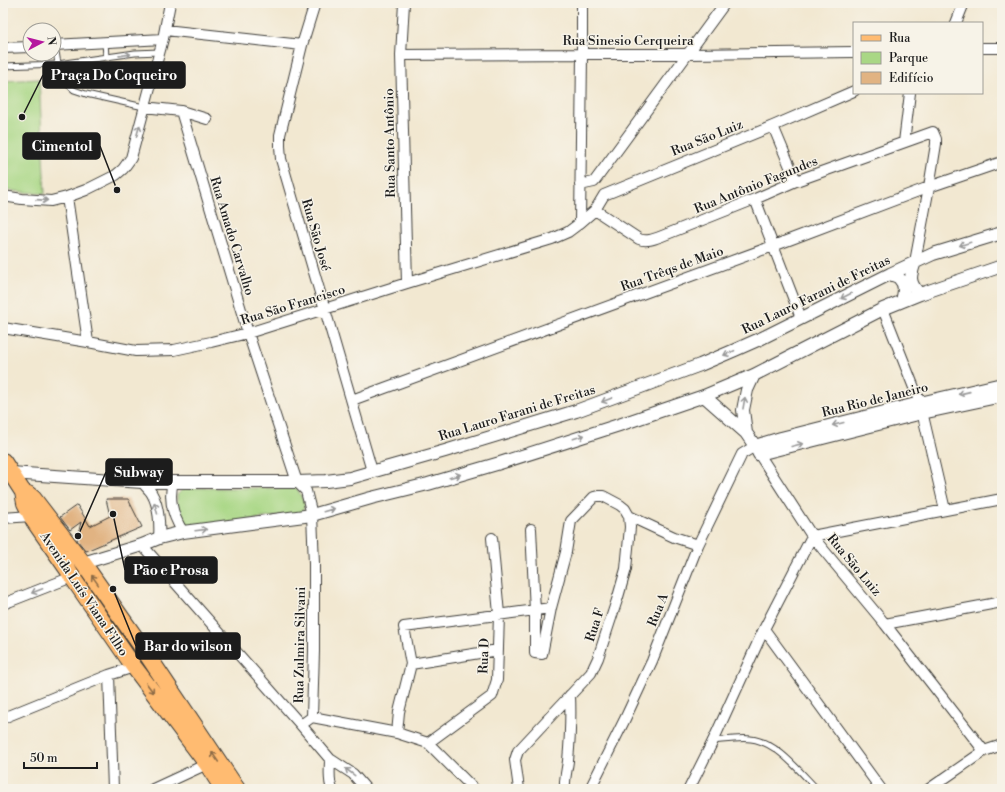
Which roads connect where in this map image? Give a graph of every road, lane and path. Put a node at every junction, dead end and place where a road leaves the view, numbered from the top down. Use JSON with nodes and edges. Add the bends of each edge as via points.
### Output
{"nodes":[{"id":1,"x":170,"y":3,"type":"edge"},
{"id":2,"x":315,"y":3,"type":"edge"},
{"id":3,"x":404,"y":3,"type":"edge"},
{"id":4,"x":582,"y":3,"type":"edge"},
{"id":5,"x":725,"y":3,"type":"edge"},
{"id":6,"x":964,"y":3,"type":"edge"},
{"id":7,"x":956,"y":22,"type":"edge"},
{"id":8,"x":164,"y":35,"type":"junction"},
{"id":9,"x":106,"y":42,"type":"junction"},
{"id":10,"x":62,"y":45,"type":"edge"},
{"id":11,"x":302,"y":45,"type":"junction"},
{"id":12,"x":22,"y":47,"type":"edge"},
{"id":13,"x":3,"y":48,"type":"edge"},
{"id":14,"x":983,"y":48,"type":"edge"},
{"id":15,"x":1002,"y":48,"type":"edge"},
{"id":16,"x":159,"y":52,"type":"junction"},
{"id":17,"x":853,"y":52,"type":"edge"},
{"id":18,"x":582,"y":54,"type":"junction"},
{"id":19,"x":688,"y":54,"type":"junction"},
{"id":20,"x":401,"y":55,"type":"junction"},
{"id":21,"x":106,"y":57,"type":"junction"},
{"id":22,"x":58,"y":64,"type":"junction"},
{"id":23,"x":3,"y":66,"type":"edge"},
{"id":24,"x":853,"y":91,"type":"edge"},
{"id":25,"x":910,"y":94,"type":"edge"},
{"id":26,"x":144,"y":107,"type":"junction"},
{"id":27,"x":181,"y":111,"type":"junction"},
{"id":28,"x":207,"y":119,"type":"dead end"},
{"id":29,"x":774,"y":126,"type":"junction"},
{"id":30,"x":904,"y":142,"type":"junction"},
{"id":31,"x":1002,"y":162,"type":"edge"},
{"id":32,"x":796,"y":181,"type":"junction"},
{"id":33,"x":594,"y":182,"type":"junction"},
{"id":34,"x":580,"y":185,"type":"junction"},
{"id":35,"x":929,"y":187,"type":"junction"},
{"id":36,"x":604,"y":194,"type":"junction"},
{"id":37,"x":3,"y":196,"type":"edge"},
{"id":38,"x":66,"y":197,"type":"junction"},
{"id":39,"x":755,"y":199,"type":"junction"},
{"id":40,"x":595,"y":210,"type":"junction"},
{"id":41,"x":580,"y":223,"type":"junction"},
{"id":42,"x":1002,"y":233,"type":"edge"},
{"id":43,"x":773,"y":246,"type":"junction"},
{"id":44,"x":914,"y":262,"type":"junction"},
{"id":45,"x":1002,"y":266,"type":"edge"},
{"id":46,"x":890,"y":274,"type":"junction"},
{"id":47,"x":407,"y":283,"type":"junction"},
{"id":48,"x":920,"y":294,"type":"junction"},
{"id":49,"x":902,"y":301,"type":"junction"},
{"id":50,"x":883,"y":308,"type":"junction"},
{"id":51,"x":324,"y":309,"type":"junction"},
{"id":52,"x":801,"y":318,"type":"junction"},
{"id":53,"x":3,"y":328,"type":"edge"},
{"id":54,"x":248,"y":333,"type":"junction"},
{"id":55,"x":88,"y":342,"type":"junction"},
{"id":56,"x":754,"y":375,"type":"junction"},
{"id":57,"x":1002,"y":384,"type":"edge"},
{"id":58,"x":704,"y":396,"type":"junction"},
{"id":59,"x":1002,"y":396,"type":"edge"},
{"id":60,"x":352,"y":400,"type":"junction"},
{"id":61,"x":921,"y":408,"type":"junction"},
{"id":62,"x":746,"y":433,"type":"junction"},
{"id":63,"x":757,"y":450,"type":"junction"},
{"id":64,"x":6,"y":468,"type":"edge"},
{"id":65,"x":372,"y":471,"type":"junction"},
{"id":66,"x":142,"y":482,"type":"junction"},
{"id":67,"x":173,"y":482,"type":"junction"},
{"id":68,"x":297,"y":482,"type":"junction"},
{"id":69,"x":23,"y":492,"type":"junction"},
{"id":70,"x":1002,"y":499,"type":"edge"},
{"id":71,"x":945,"y":510,"type":"junction"},
{"id":72,"x":312,"y":515,"type":"junction"},
{"id":73,"x":31,"y":516,"type":"junction"},
{"id":74,"x":629,"y":516,"type":"junction"},
{"id":75,"x":3,"y":518,"type":"edge"},
{"id":76,"x":531,"y":529,"type":"dead end"},
{"id":77,"x":183,"y":532,"type":"junction"},
{"id":78,"x":812,"y":536,"type":"junction"},
{"id":79,"x":160,"y":538,"type":"junction"},
{"id":80,"x":492,"y":538,"type":"dead end"},
{"id":81,"x":142,"y":544,"type":"junction"},
{"id":82,"x":698,"y":545,"type":"junction"},
{"id":83,"x":83,"y":563,"type":"junction"},
{"id":84,"x":70,"y":574,"type":"junction"},
{"id":85,"x":1002,"y":602,"type":"edge"},
{"id":86,"x":3,"y":604,"type":"edge"},
{"id":87,"x":551,"y":608,"type":"junction"},
{"id":88,"x":535,"y":610,"type":"junction"},
{"id":89,"x":499,"y":614,"type":"junction"},
{"id":90,"x":885,"y":624,"type":"junction"},
{"id":91,"x":764,"y":629,"type":"junction"},
{"id":92,"x":498,"y":650,"type":"junction"},
{"id":93,"x":411,"y":664,"type":"junction"},
{"id":94,"x":134,"y":667,"type":"junction"},
{"id":95,"x":109,"y":675,"type":"junction"},
{"id":96,"x":570,"y":694,"type":"junction"},
{"id":97,"x":312,"y":717,"type":"junction"},
{"id":98,"x":3,"y":718,"type":"edge"},
{"id":99,"x":301,"y":725,"type":"junction"},
{"id":100,"x":398,"y":733,"type":"junction"},
{"id":101,"x":713,"y":741,"type":"junction"},
{"id":102,"x":428,"y":743,"type":"junction"},
{"id":103,"x":1002,"y":745,"type":"edge"},
{"id":104,"x":984,"y":752,"type":"junction"},
{"id":105,"x":330,"y":759,"type":"junction"},
{"id":106,"x":207,"y":764,"type":"junction"},
{"id":107,"x":113,"y":789,"type":"edge"},
{"id":108,"x":153,"y":789,"type":"edge"},
{"id":109,"x":223,"y":789,"type":"edge"},
{"id":110,"x":237,"y":789,"type":"edge"},
{"id":111,"x":332,"y":789,"type":"edge"},
{"id":112,"x":366,"y":789,"type":"edge"},
{"id":113,"x":474,"y":789,"type":"edge"},
{"id":114,"x":519,"y":789,"type":"edge"},
{"id":115,"x":565,"y":789,"type":"edge"},
{"id":116,"x":590,"y":789,"type":"edge"},
{"id":117,"x":690,"y":789,"type":"edge"},
{"id":118,"x":816,"y":789,"type":"edge"},
{"id":119,"x":881,"y":789,"type":"edge"},
{"id":120,"x":929,"y":789,"type":"edge"}],
"edges":[{"from":1,"to":8,"type":"street"},
{"from":2,"to":11,"type":"street","name":"Rua São José"},
{"from":3,"to":20,"type":"street","name":"Rua Santo Antônio"},
{"from":4,"to":18,"type":"street"},
{"from":5,"to":19,"type":"street"},
{"from":6,"to":7,"type":"street"},
{"from":8,"to":9,"type":"street"},
{"from":8,"to":11,"type":"street"},
{"from":8,"to":16,"type":"street"},
{"from":9,"to":10,"type":"street"},
{"from":9,"to":21,"type":"lane"},
{"from":11,"to":51,"type":"street","name":"Rua São José","via":[[280,135],[281,159]]},
{"from":12,"to":13,"type":"street"},
{"from":14,"to":15,"type":"street"},
{"from":21,"to":16,"type":"lane","one_way":true},
{"from":16,"to":26,"type":"street"},
{"from":17,"to":19,"type":"street","name":"Rua Sinesio Cerqueira"},
{"from":18,"to":19,"type":"street","name":"Rua Sinesio Cerqueira"},
{"from":18,"to":20,"type":"street","name":"Rua Sinesio Cerqueira"},
{"from":18,"to":34,"type":"street"},
{"from":19,"to":33,"type":"street"},
{"from":20,"to":47,"type":"street","name":"Rua Santo Antônio"},
{"from":21,"to":22,"type":"lane"},
{"from":22,"to":23,"type":"lane"},
{"from":22,"to":26,"type":"lane","via":[[64,81],[74,90]]},
{"from":24,"to":29,"type":"street","name":"Rua São Luiz"},
{"from":25,"to":30,"type":"street"},
{"from":26,"to":27,"type":"street"},
{"from":38,"to":26,"type":"street","one_way":true,"via":[[86,190],[123,169],[130,158]]},
{"from":27,"to":28,"type":"street"},
{"from":27,"to":54,"type":"street","name":"Rua Amado Carvalho"},
{"from":29,"to":32,"type":"street"},
{"from":29,"to":36,"type":"street","name":"Rua São Luiz"},
{"from":30,"to":32,"type":"street","name":"Rua Antônio Fagundes"},
{"from":30,"to":35,"type":"street","name":"Rua Antônio Fagundes","via":[[933,132],[936,144]]},
{"from":31,"to":35,"type":"street","name":"Rua Trêqs de Maio"},
{"from":32,"to":39,"type":"street","name":"Rua Antônio Fagundes"},
{"from":33,"to":34,"type":"street"},
{"from":33,"to":36,"type":"street"},
{"from":34,"to":41,"type":"street"},
{"from":35,"to":43,"type":"street","name":"Rua Trêqs de Maio"},
{"from":35,"to":44,"type":"street"},
{"from":36,"to":40,"type":"street"},
{"from":37,"to":38,"type":"street","one_way":true,"via":[[51,201]]},
{"from":38,"to":55,"type":"street"},
{"from":39,"to":40,"type":"street","name":"Rua Antônio Fagundes","via":[[651,240],[637,238]]},
{"from":39,"to":43,"type":"street"},
{"from":40,"to":41,"type":"street"},
{"from":41,"to":47,"type":"street","name":"Rua São Francisco","via":[[552,239]]},
{"from":42,"to":44,"type":"street","name":"Rua Lauro Farani de Freitas","one_way":true},
{"from":43,"to":52,"type":"street"},
{"from":43,"to":60,"type":"street","name":"Rua Trêqs de Maio"},
{"from":44,"to":46,"type":"street","name":"Rua Lauro Farani de Freitas"},
{"from":44,"to":48,"type":"street","via":[[911,284]]},
{"from":45,"to":48,"type":"street"},
{"from":46,"to":49,"type":"street","via":[[900,279],[904,286]]},
{"from":46,"to":52,"type":"street","name":"Rua Lauro Farani de Freitas","one_way":true},
{"from":47,"to":51,"type":"street","name":"Rua São Francisco"},
{"from":48,"to":49,"type":"street"},
{"from":49,"to":50,"type":"street"},
{"from":50,"to":56,"type":"street"},
{"from":50,"to":61,"type":"street"},
{"from":51,"to":54,"type":"street","name":"Rua São Francisco"},
{"from":51,"to":60,"type":"street","name":"Rua São José"},
{"from":52,"to":65,"type":"street","name":"Rua Lauro Farani de Freitas","one_way":true,"via":[[700,365],[576,411]]},
{"from":53,"to":55,"type":"street","name":"Rua São Francisco"},
{"from":54,"to":55,"type":"street","name":"Rua São Francisco","via":[[174,350],[136,351]]},
{"from":54,"to":68,"type":"street","name":"Rua Amado Carvalho"},
{"from":56,"to":58,"type":"street"},
{"from":62,"to":56,"type":"street","one_way":true,"via":[[743,410],[747,390]]},
{"from":57,"to":61,"type":"street","name":"Rua Rio de Janeiro","one_way":true},
{"from":58,"to":62,"type":"street","name":"Rua São Luiz"},
{"from":72,"to":58,"type":"street","one_way":true,"via":[[500,463]]},
{"from":59,"to":61,"type":"street","name":"Rua Rio de Janeiro"},
{"from":60,"to":65,"type":"street","name":"Rua São José"},
{"from":61,"to":63,"type":"street","name":"Rua Rio de Janeiro","via":[[788,436]]},
{"from":61,"to":71,"type":"street"},
{"from":62,"to":63,"type":"street","name":"Rua São Luiz"},
{"from":63,"to":78,"type":"street","name":"Rua São Luiz"},
{"from":63,"to":82,"type":"street","name":"Rua A","via":[[742,454]]},
{"from":64,"to":66,"type":"street","name":"Rua Lauro Farani de Freitas"},
{"from":64,"to":69,"type":"main road","name":"Avenida Luís Viana Filho"},
{"from":65,"to":68,"type":"street","name":"Rua Lauro Farani de Freitas","via":[[350,478]]},
{"from":66,"to":67,"type":"street","name":"Rua Lauro Farani de Freitas"},
{"from":79,"to":66,"type":"street","one_way":true,"via":[[155,502]]},
{"from":67,"to":68,"type":"street","name":"Rua Lauro Farani de Freitas"},
{"from":67,"to":77,"type":"street","via":[[173,508]]},
{"from":68,"to":72,"type":"street","name":"Rua Zulmira Silvani","via":[[306,491]]},
{"from":69,"to":73,"type":"main road","name":"Avenida Luís Viana Filho"},
{"from":69,"to":83,"type":"main road","name":"Avenida Luís Viana Filho","via":[[33,498]]},
{"from":70,"to":71,"type":"street"},
{"from":71,"to":78,"type":"street"},
{"from":77,"to":72,"type":"street","one_way":true},
{"from":72,"to":97,"type":"street","name":"Rua Zulmira Silvani"},
{"from":73,"to":75,"type":"street"},
{"from":73,"to":84,"type":"main road","name":"Avenida Luís Viana Filho"},
{"from":74,"to":82,"type":"street"},
{"from":74,"to":87,"type":"street","via":[[620,505],[598,496],[570,521],[566,552]]},
{"from":74,"to":96,"type":"street","name":"Rua F","via":[[626,568],[598,658],[591,673]]},
{"from":76,"to":88,"type":"street"},
{"from":77,"to":79,"type":"street"},
{"from":78,"to":90,"type":"street","name":"Rua São Luiz"},
{"from":78,"to":91,"type":"street"},
{"from":79,"to":81,"type":"street"},
{"from":80,"to":89,"type":"street","name":"Rua D"},
{"from":81,"to":83,"type":"street"},
{"from":81,"to":99,"type":"street"},
{"from":82,"to":116,"type":"street","name":"Rua A","via":[[652,661]]},
{"from":83,"to":84,"type":"street"},
{"from":110,"to":83,"type":"main road","name":"Avenida Luís Viana Filho","one_way":true},
{"from":84,"to":86,"type":"street","one_way":true},
{"from":84,"to":94,"type":"main road","name":"Avenida Luís Viana Filho"},
{"from":85,"to":90,"type":"street"},
{"from":87,"to":88,"type":"street"},
{"from":87,"to":88,"type":"street","via":[[542,654],[535,653]]},
{"from":88,"to":89,"type":"street"},
{"from":89,"to":92,"type":"street","name":"Rua D"},
{"from":89,"to":93,"type":"street","via":[[404,627]]},
{"from":90,"to":104,"type":"street","name":"Rua São Luiz"},
{"from":91,"to":101,"type":"street"},
{"from":91,"to":119,"type":"street"},
{"from":92,"to":93,"type":"street"},
{"from":92,"to":102,"type":"street","name":"Rua D","via":[[497,680],[492,696]]},
{"from":93,"to":100,"type":"street"},
{"from":94,"to":95,"type":"street"},
{"from":94,"to":106,"type":"main road","name":"Avenida Luís Viana Filho","one_way":true},
{"from":95,"to":98,"type":"street"},
{"from":95,"to":107,"type":"street"},
{"from":96,"to":114,"type":"street","name":"Rua F","via":[[518,751],[515,760]]},
{"from":96,"to":115,"type":"street","via":[[571,720]]},
{"from":97,"to":99,"type":"street","name":"Rua Zulmira Silvani"},
{"from":97,"to":100,"type":"street"},
{"from":99,"to":105,"type":"street"},
{"from":100,"to":102,"type":"street"},
{"from":101,"to":117,"type":"street"},
{"from":101,"to":118,"type":"lane","via":[[749,738],[762,741],[784,756]]},
{"from":102,"to":113,"type":"street"},
{"from":103,"to":104,"type":"street"},
{"from":104,"to":120,"type":"street"},
{"from":105,"to":111,"type":"street"},
{"from":112,"to":105,"type":"street","one_way":true,"via":[[353,774]]},
{"from":106,"to":108,"type":"street"},
{"from":106,"to":109,"type":"main road","name":"Avenida Luís Viana Filho"}]}
